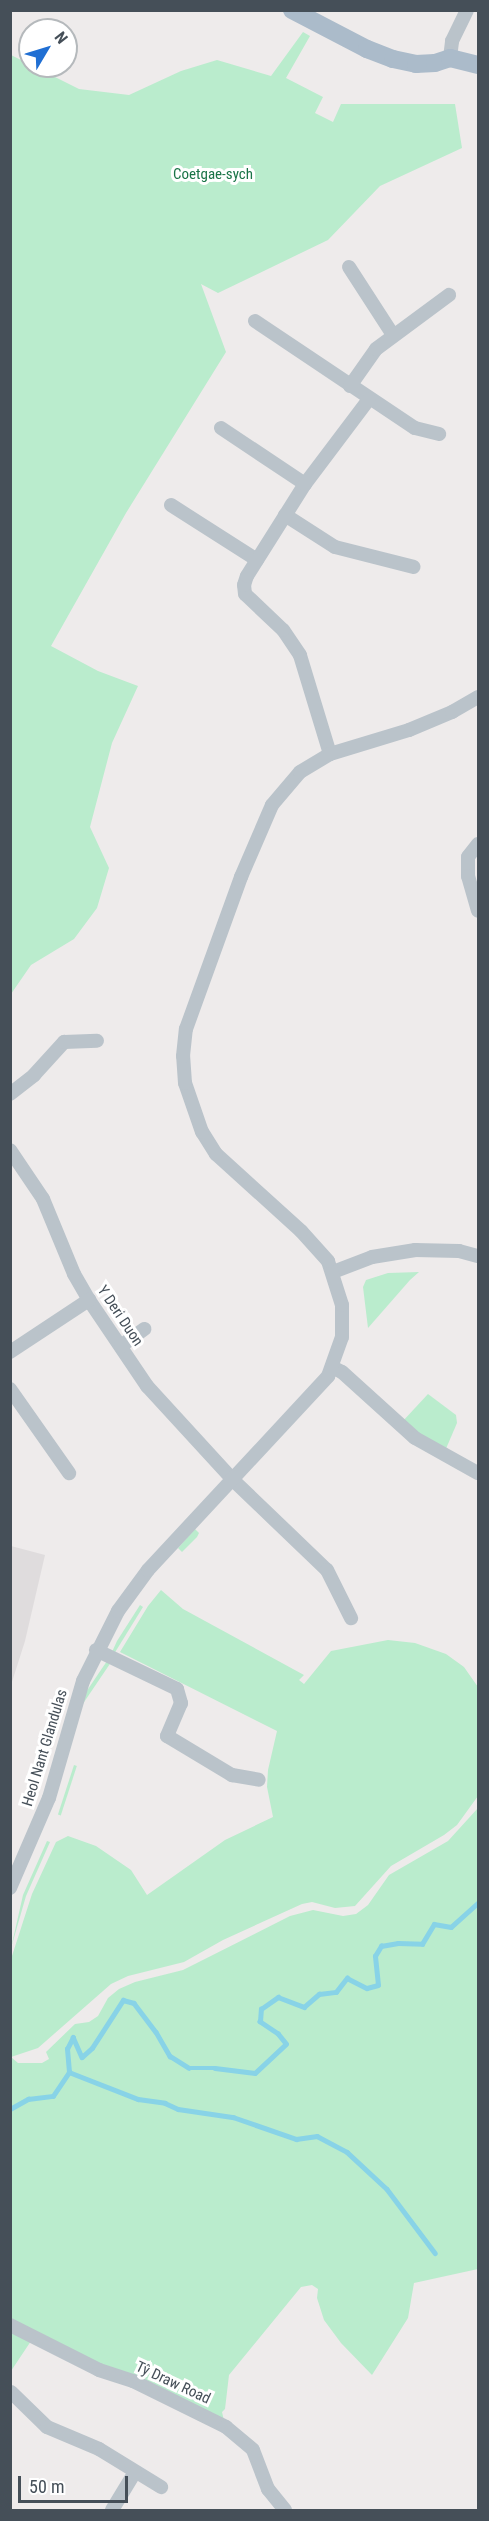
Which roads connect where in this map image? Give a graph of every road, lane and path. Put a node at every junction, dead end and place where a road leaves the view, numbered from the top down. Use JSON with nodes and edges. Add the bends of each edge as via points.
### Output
{"nodes":[{"id":1,"x":292,"y":10,"type":"edge"},
{"id":2,"x":466,"y":10,"type":"edge"},
{"id":3,"x":450,"y":58,"type":"junction"},
{"id":4,"x":478,"y":65,"type":"edge"},
{"id":5,"x":349,"y":267,"type":"dead end"},
{"id":6,"x":448,"y":295,"type":"dead end"},
{"id":7,"x":255,"y":321,"type":"dead end"},
{"id":8,"x":393,"y":335,"type":"junction"},
{"id":9,"x":350,"y":386,"type":"junction"},
{"id":10,"x":369,"y":399,"type":"junction"},
{"id":11,"x":221,"y":428,"type":"dead end"},
{"id":12,"x":439,"y":434,"type":"dead end"},
{"id":13,"x":305,"y":484,"type":"junction"},
{"id":14,"x":171,"y":505,"type":"dead end"},
{"id":15,"x":285,"y":515,"type":"junction"},
{"id":16,"x":257,"y":560,"type":"junction"},
{"id":17,"x":414,"y":567,"type":"dead end"},
{"id":18,"x":478,"y":697,"type":"edge"},
{"id":19,"x":330,"y":754,"type":"junction"},
{"id":20,"x":478,"y":843,"type":"edge"},
{"id":21,"x":478,"y":911,"type":"edge"},
{"id":22,"x":98,"y":1041,"type":"dead end"},
{"id":23,"x":10,"y":1094,"type":"edge"},
{"id":24,"x":10,"y":1150,"type":"edge"},
{"id":25,"x":478,"y":1256,"type":"edge"},
{"id":26,"x":333,"y":1272,"type":"junction"},
{"id":27,"x":89,"y":1300,"type":"junction"},
{"id":28,"x":144,"y":1329,"type":"dead end"},
{"id":29,"x":121,"y":1346,"type":"junction"},
{"id":30,"x":10,"y":1352,"type":"edge"},
{"id":31,"x":332,"y":1367,"type":"junction"},
{"id":32,"x":10,"y":1389,"type":"edge"},
{"id":33,"x":69,"y":1473,"type":"dead end"},
{"id":34,"x":478,"y":1473,"type":"edge"},
{"id":35,"x":233,"y":1480,"type":"junction"},
{"id":36,"x":351,"y":1618,"type":"dead end"},
{"id":37,"x":96,"y":1650,"type":"junction"},
{"id":38,"x":259,"y":1780,"type":"dead end"},
{"id":39,"x":10,"y":1888,"type":"edge"},
{"id":40,"x":10,"y":2325,"type":"edge"},
{"id":41,"x":11,"y":2392,"type":"edge"},
{"id":42,"x":135,"y":2472,"type":"junction"},
{"id":43,"x":161,"y":2487,"type":"dead end"},
{"id":44,"x":112,"y":2511,"type":"edge"},
{"id":45,"x":285,"y":2511,"type":"edge"}],
"edges":[{"from":1,"to":3,"type":"main road","via":[[393,59],[416,64]]},
{"from":2,"to":3,"type":"street","via":[[452,41]]},
{"from":3,"to":4,"type":"main road"},
{"from":5,"to":8,"type":"street"},
{"from":6,"to":8,"type":"street"},
{"from":7,"to":9,"type":"street"},
{"from":8,"to":9,"type":"street","via":[[376,349]]},
{"from":9,"to":10,"type":"street"},
{"from":10,"to":12,"type":"street","via":[[415,428]]},
{"from":10,"to":13,"type":"street"},
{"from":11,"to":13,"type":"street"},
{"from":13,"to":15,"type":"street"},
{"from":14,"to":16,"type":"street"},
{"from":15,"to":16,"type":"street"},
{"from":15,"to":17,"type":"street","via":[[335,547]]},
{"from":16,"to":19,"type":"street","via":[[247,576],[245,594],[283,630],[300,655]]},
{"from":18,"to":19,"type":"street","name":"Heol Nant Glandulas","via":[[409,730]]},
{"from":19,"to":26,"type":"street","name":"Heol Nant Glandulas","via":[[300,772],[272,805],[192,1012],[183,1056],[192,1110],[216,1154],[317,1246]]},
{"from":20,"to":21,"type":"street","via":[[468,857],[468,876]]},
{"from":22,"to":23,"type":"street","via":[[64,1042]]},
{"from":24,"to":27,"type":"street","name":"Y Deri Duon","via":[[43,1199]]},
{"from":25,"to":26,"type":"street","via":[[430,1249],[406,1251],[372,1257]]},
{"from":26,"to":31,"type":"street","name":"Heol Nant Glandulas","via":[[343,1322]]},
{"from":27,"to":29,"type":"street","name":"Y Deri Duon"},
{"from":27,"to":30,"type":"street"},
{"from":28,"to":29,"type":"street"},
{"from":29,"to":35,"type":"street","name":"Y Deri Duon","via":[[159,1402]]},
{"from":31,"to":34,"type":"street","via":[[409,1434]]},
{"from":31,"to":35,"type":"street","name":"Heol Nant Glandulas"},
{"from":32,"to":33,"type":"street"},
{"from":35,"to":36,"type":"street","via":[[327,1570]]},
{"from":35,"to":37,"type":"street","name":"Heol Nant Glandulas","via":[[148,1570]]},
{"from":37,"to":38,"type":"street","via":[[177,1689],[181,1703],[167,1736],[232,1775]]},
{"from":37,"to":39,"type":"street","name":"Heol Nant Glandulas","via":[[83,1680],[49,1798]]},
{"from":40,"to":45,"type":"street","name":"Tŷ Draw Road","via":[[226,2427],[253,2450],[268,2488]]},
{"from":41,"to":42,"type":"street","via":[[48,2427],[99,2449]]},
{"from":42,"to":43,"type":"street"},
{"from":42,"to":44,"type":"street"}]}
